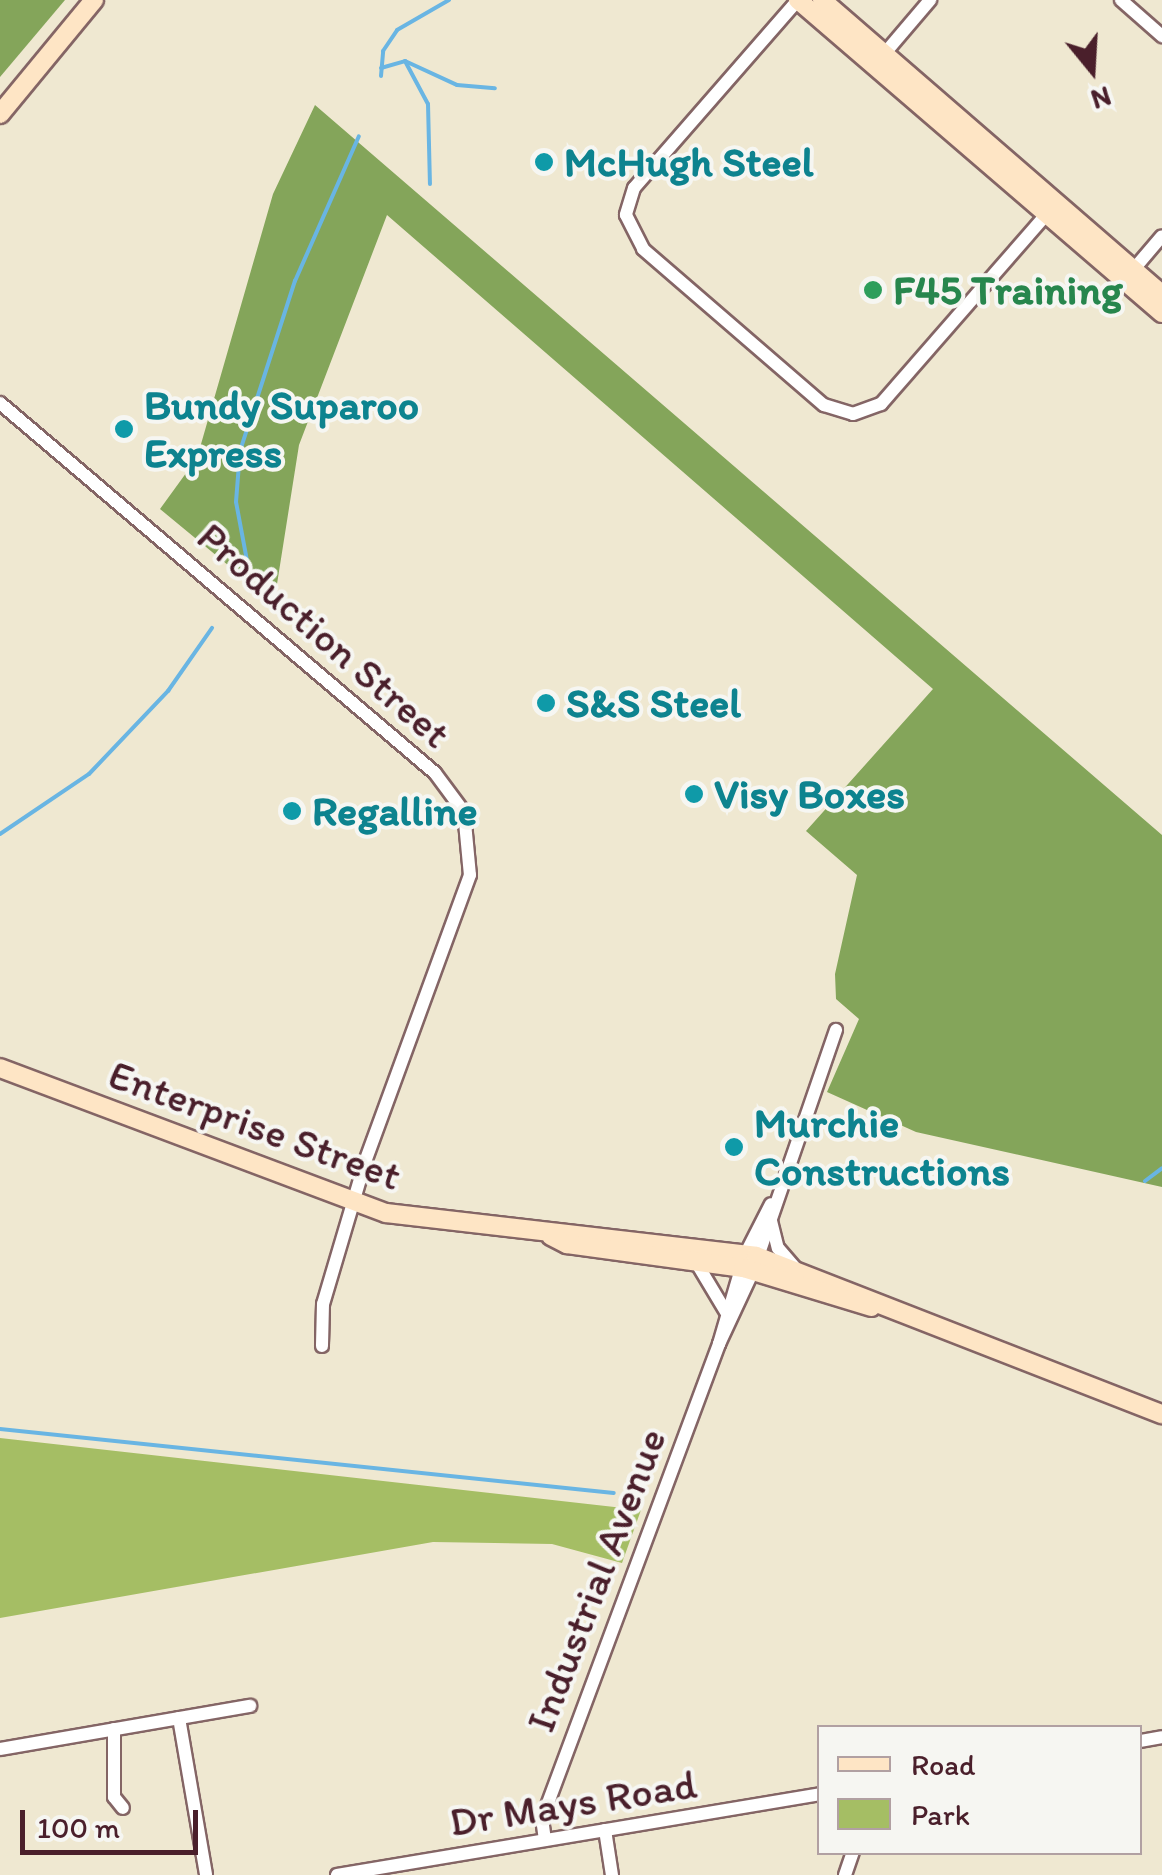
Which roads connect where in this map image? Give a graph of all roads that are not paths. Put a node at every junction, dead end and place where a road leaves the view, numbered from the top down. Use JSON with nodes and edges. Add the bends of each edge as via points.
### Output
{"nodes":[{"id":1,"x":94,"y":0,"type":"edge"},
{"id":2,"x":798,"y":0,"type":"edge"},
{"id":3,"x":822,"y":0,"type":"edge"},
{"id":4,"x":930,"y":0,"type":"edge"},
{"id":5,"x":1121,"y":0,"type":"edge"},
{"id":6,"x":1162,"y":36,"type":"edge"},
{"id":7,"x":879,"y":60,"type":"junction"},
{"id":8,"x":0,"y":114,"type":"edge"},
{"id":9,"x":1052,"y":209,"type":"junction"},
{"id":10,"x":1162,"y":236,"type":"edge"},
{"id":11,"x":1129,"y":276,"type":"junction"},
{"id":12,"x":1162,"y":295,"type":"edge"},
{"id":13,"x":1162,"y":313,"type":"edge"},
{"id":14,"x":0,"y":403,"type":"edge"},
{"id":15,"x":836,"y":1030,"type":"dead end"},
{"id":16,"x":0,"y":1068,"type":"edge"},
{"id":17,"x":354,"y":1204,"type":"junction"},
{"id":18,"x":770,"y":1210,"type":"junction"},
{"id":19,"x":551,"y":1236,"type":"junction"},
{"id":20,"x":694,"y":1262,"type":"junction"},
{"id":21,"x":749,"y":1262,"type":"junction"},
{"id":22,"x":790,"y":1274,"type":"junction"},
{"id":23,"x":741,"y":1300,"type":"junction"},
{"id":24,"x":726,"y":1314,"type":"junction"},
{"id":25,"x":719,"y":1344,"type":"junction"},
{"id":26,"x":322,"y":1346,"type":"dead end"},
{"id":27,"x":1162,"y":1414,"type":"edge"},
{"id":28,"x":250,"y":1706,"type":"dead end"},
{"id":29,"x":179,"y":1718,"type":"junction"},
{"id":30,"x":114,"y":1729,"type":"junction"},
{"id":31,"x":0,"y":1749,"type":"edge"},
{"id":32,"x":817,"y":1795,"type":"edge"},
{"id":33,"x":123,"y":1808,"type":"dead end"},
{"id":34,"x":605,"y":1830,"type":"junction"},
{"id":35,"x":545,"y":1840,"type":"junction"},
{"id":36,"x":387,"y":1871,"type":"edge"},
{"id":37,"x":206,"y":1875,"type":"edge"},
{"id":38,"x":337,"y":1875,"type":"edge"},
{"id":39,"x":612,"y":1875,"type":"edge"}],
"edges":[{"from":1,"to":8,"type":"street"},
{"from":2,"to":7,"type":"street"},
{"from":2,"to":9,"type":"street","via":[[628,201],[628,224],[636,241],[824,404],[844,414],[869,411],[889,396]]},
{"from":3,"to":7,"type":"street"},
{"from":4,"to":7,"type":"street"},
{"from":5,"to":6,"type":"street"},
{"from":7,"to":9,"type":"street"},
{"from":9,"to":11,"type":"street"},
{"from":10,"to":11,"type":"street"},
{"from":11,"to":12,"type":"street"},
{"from":11,"to":13,"type":"street"},
{"from":14,"to":17,"type":"street","name":"Production Street","via":[[435,772],[464,812],[470,876]]},
{"from":15,"to":18,"type":"street","name":"Industrial Avenue"},
{"from":16,"to":17,"type":"street","name":"Enterprise Street"},
{"from":17,"to":19,"type":"street","name":"Enterprise Street"},
{"from":17,"to":26,"type":"street","name":"Production Street","via":[[323,1304]]},
{"from":18,"to":21,"type":"street","name":"Industrial Avenue"},
{"from":18,"to":22,"type":"street"},
{"from":19,"to":20,"type":"street","name":"Enterprise Street","via":[[566,1244]]},
{"from":19,"to":21,"type":"street","name":"Enterprise Street","via":[[570,1232]]},
{"from":20,"to":21,"type":"street","name":"Enterprise Street"},
{"from":20,"to":24,"type":"street","via":[[725,1302]]},
{"from":21,"to":22,"type":"street","name":"Enterprise Street"},
{"from":21,"to":23,"type":"street","name":"Industrial Avenue"},
{"from":21,"to":24,"type":"street","name":"Industrial Avenue"},
{"from":22,"to":23,"type":"street","via":[[758,1284]]},
{"from":22,"to":27,"type":"street","name":"Enterprise Street"},
{"from":23,"to":25,"type":"street","name":"Industrial Avenue"},
{"from":24,"to":25,"type":"street","name":"Industrial Avenue"},
{"from":25,"to":35,"type":"street","name":"Industrial Avenue","via":[[542,1819]]},
{"from":28,"to":29,"type":"street"},
{"from":29,"to":30,"type":"street"},
{"from":29,"to":37,"type":"street"},
{"from":30,"to":31,"type":"street"},
{"from":30,"to":33,"type":"street","via":[[114,1796]]},
{"from":32,"to":34,"type":"street","name":"Dr Mays Road"},
{"from":34,"to":35,"type":"street","name":"Dr Mays Road"},
{"from":34,"to":39,"type":"street"},
{"from":35,"to":36,"type":"street","name":"Dr Mays Road"},
{"from":36,"to":38,"type":"street","name":"Dr Mays Road"}]}
